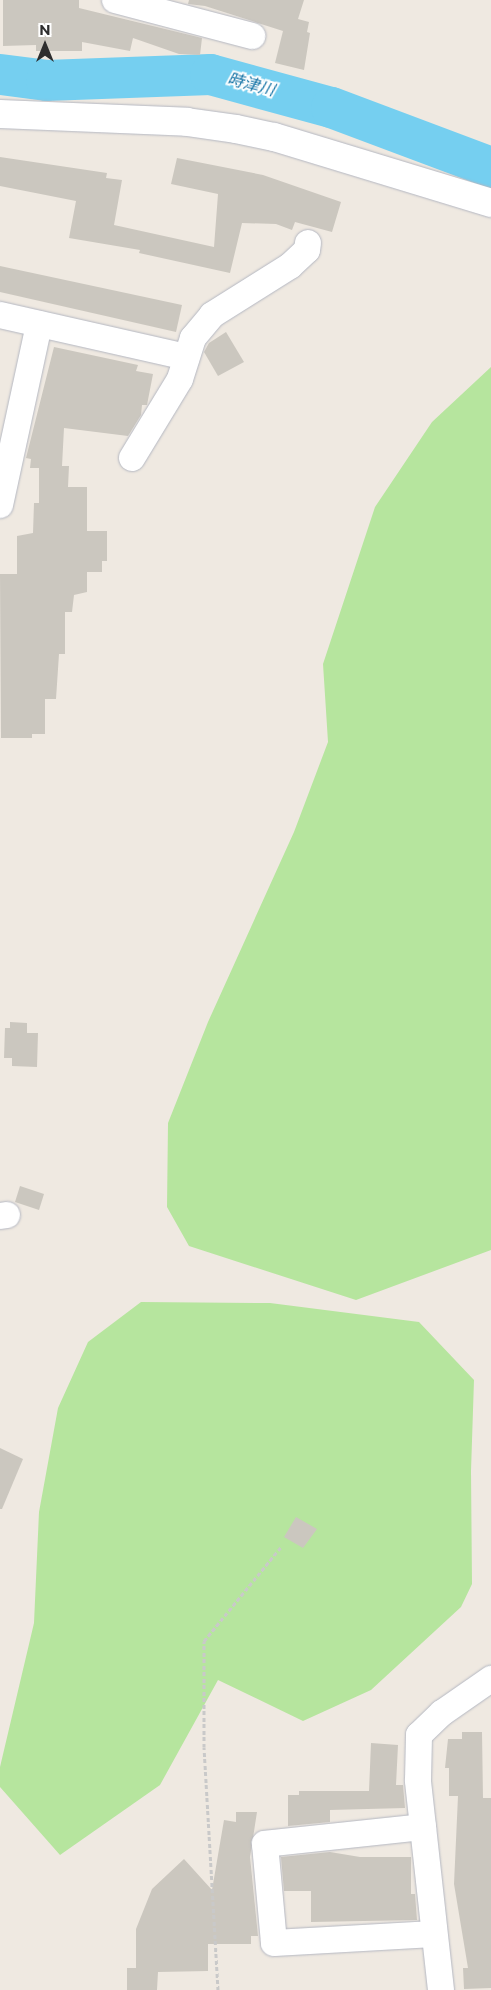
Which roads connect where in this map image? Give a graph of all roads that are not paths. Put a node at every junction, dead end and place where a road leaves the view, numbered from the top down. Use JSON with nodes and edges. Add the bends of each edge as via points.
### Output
{"nodes":[{"id":1,"x":115,"y":0,"type":"edge"},
{"id":2,"x":252,"y":36,"type":"dead end"},
{"id":3,"x":0,"y":114,"type":"edge"},
{"id":4,"x":491,"y":204,"type":"edge"},
{"id":5,"x":308,"y":243,"type":"dead end"},
{"id":6,"x":0,"y":315,"type":"edge"},
{"id":7,"x":39,"y":324,"type":"junction"},
{"id":8,"x":186,"y":357,"type":"junction"},
{"id":9,"x":132,"y":458,"type":"dead end"},
{"id":10,"x":0,"y":505,"type":"edge"},
{"id":11,"x":491,"y":1679,"type":"edge"},
{"id":12,"x":423,"y":1827,"type":"junction"},
{"id":13,"x":434,"y":1934,"type":"junction"},
{"id":14,"x":441,"y":1990,"type":"edge"}],
"edges":[{"from":1,"to":2,"type":"street"},
{"from":3,"to":4,"type":"street","via":[[187,122],[236,129],[274,137]]},
{"from":5,"to":8,"type":"street","via":[[306,250],[290,266],[212,314],[194,338]]},
{"from":6,"to":7,"type":"street"},
{"from":7,"to":8,"type":"street"},
{"from":7,"to":10,"type":"street"},
{"from":8,"to":9,"type":"street","via":[[180,379]]},
{"from":11,"to":12,"type":"street","via":[[442,1713],[419,1735],[418,1780]]},
{"from":12,"to":13,"type":"street"},
{"from":12,"to":13,"type":"street","via":[[266,1844],[274,1943]]},
{"from":13,"to":14,"type":"street"}]}
